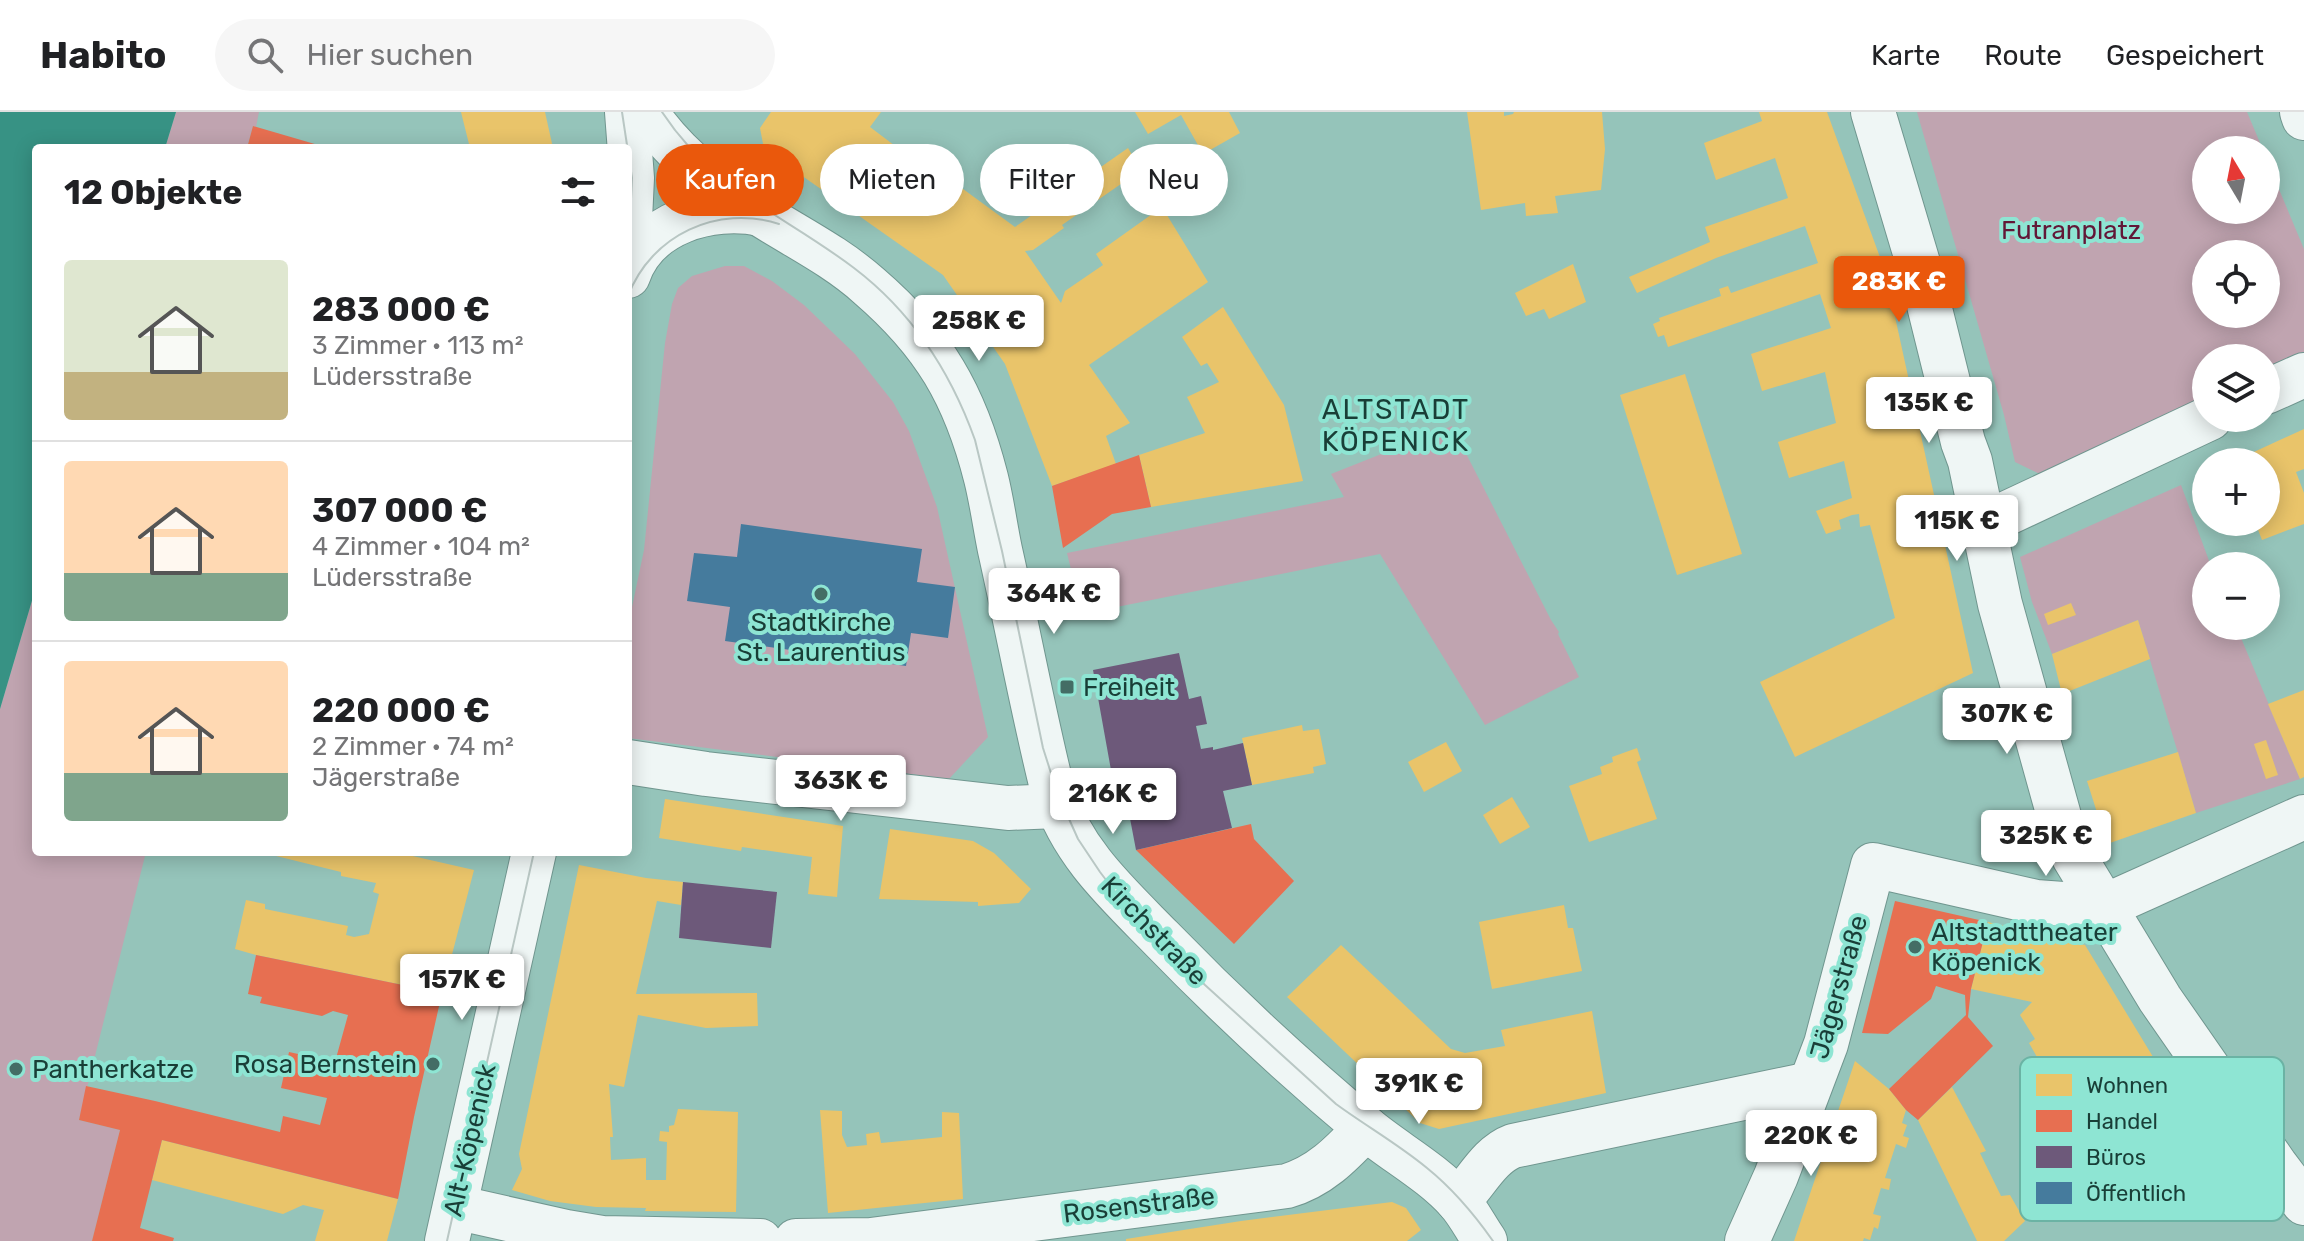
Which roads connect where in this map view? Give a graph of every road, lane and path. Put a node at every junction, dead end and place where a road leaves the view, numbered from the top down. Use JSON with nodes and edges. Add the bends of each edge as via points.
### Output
{"nodes":[{"id":1,"x":627,"y":112,"type":"edge"},
{"id":2,"x":646,"y":112,"type":"edge"},
{"id":3,"x":1873,"y":112,"type":"edge"},
{"id":4,"x":2302,"y":112,"type":"edge"},
{"id":5,"x":2304,"y":118,"type":"edge"},
{"id":6,"x":629,"y":144,"type":"edge"},
{"id":7,"x":672,"y":144,"type":"edge"},
{"id":8,"x":696,"y":216,"type":"edge"},
{"id":9,"x":764,"y":216,"type":"edge"},
{"id":10,"x":632,"y":267,"type":"edge"},
{"id":11,"x":2304,"y":375,"type":"edge"},
{"id":12,"x":2280,"y":386,"type":"edge"},
{"id":13,"x":2192,"y":426,"type":"edge"},
{"id":14,"x":1984,"y":524,"type":"junction"},
{"id":15,"x":632,"y":763,"type":"edge"},
{"id":16,"x":1057,"y":806,"type":"junction"},
{"id":17,"x":2304,"y":817,"type":"edge"},
{"id":18,"x":533,"y":856,"type":"edge"},
{"id":19,"x":2103,"y":907,"type":"junction"},
{"id":20,"x":2200,"y":1057,"type":"edge"},
{"id":21,"x":1810,"y":1084,"type":"junction"},
{"id":22,"x":1366,"y":1128,"type":"junction"},
{"id":23,"x":2284,"y":1177,"type":"edge"},
{"id":24,"x":1458,"y":1201,"type":"junction"},
{"id":25,"x":2304,"y":1203,"type":"edge"},
{"id":26,"x":451,"y":1224,"type":"edge"},
{"id":27,"x":871,"y":1240,"type":"edge"},
{"id":28,"x":760,"y":1241,"type":"edge"},
{"id":29,"x":796,"y":1241,"type":"edge"},
{"id":30,"x":1485,"y":1241,"type":"edge"},
{"id":31,"x":1747,"y":1241,"type":"edge"}],
"edges":[{"from":1,"to":6,"type":"street"},
{"from":2,"to":7,"type":"street","name":"Kirchstraße"},
{"from":3,"to":14,"type":"street","via":[[1924,285]]},
{"from":4,"to":5,"type":"street"},
{"from":8,"to":10,"type":"street","via":[[647,245]]},
{"from":9,"to":16,"type":"street","name":"Kirchstraße","via":[[866,282],[930,348],[961,403],[987,481]]},
{"from":11,"to":12,"type":"street"},
{"from":13,"to":14,"type":"street"},
{"from":14,"to":19,"type":"street","via":[[2000,604],[2059,816],[2074,857]]},
{"from":15,"to":16,"type":"street","via":[[1008,808]]},
{"from":16,"to":22,"type":"street","name":"Kirchstraße","via":[[1077,845],[1119,897],[1205,985]]},
{"from":17,"to":19,"type":"street"},
{"from":18,"to":26,"type":"street","name":"Alt-Köpenick"},
{"from":19,"to":20,"type":"street"},
{"from":19,"to":21,"type":"street","name":"Jägerstraße","via":[[2036,902],[1873,865],[1829,1036]]},
{"from":21,"to":24,"type":"street","via":[[1513,1146],[1494,1158]]},
{"from":21,"to":31,"type":"street","name":"Jägerstraße"},
{"from":22,"to":24,"type":"street","name":"Kirchstraße"},
{"from":22,"to":27,"type":"street","name":"Rosenstraße","via":[[1325,1169],[1287,1186]]},
{"from":23,"to":25,"type":"street"},
{"from":24,"to":30,"type":"street","name":"Kirchstraße"},
{"from":26,"to":28,"type":"street","via":[[602,1238]]},
{"from":27,"to":29,"type":"street","name":"Rosenstraße"}]}
